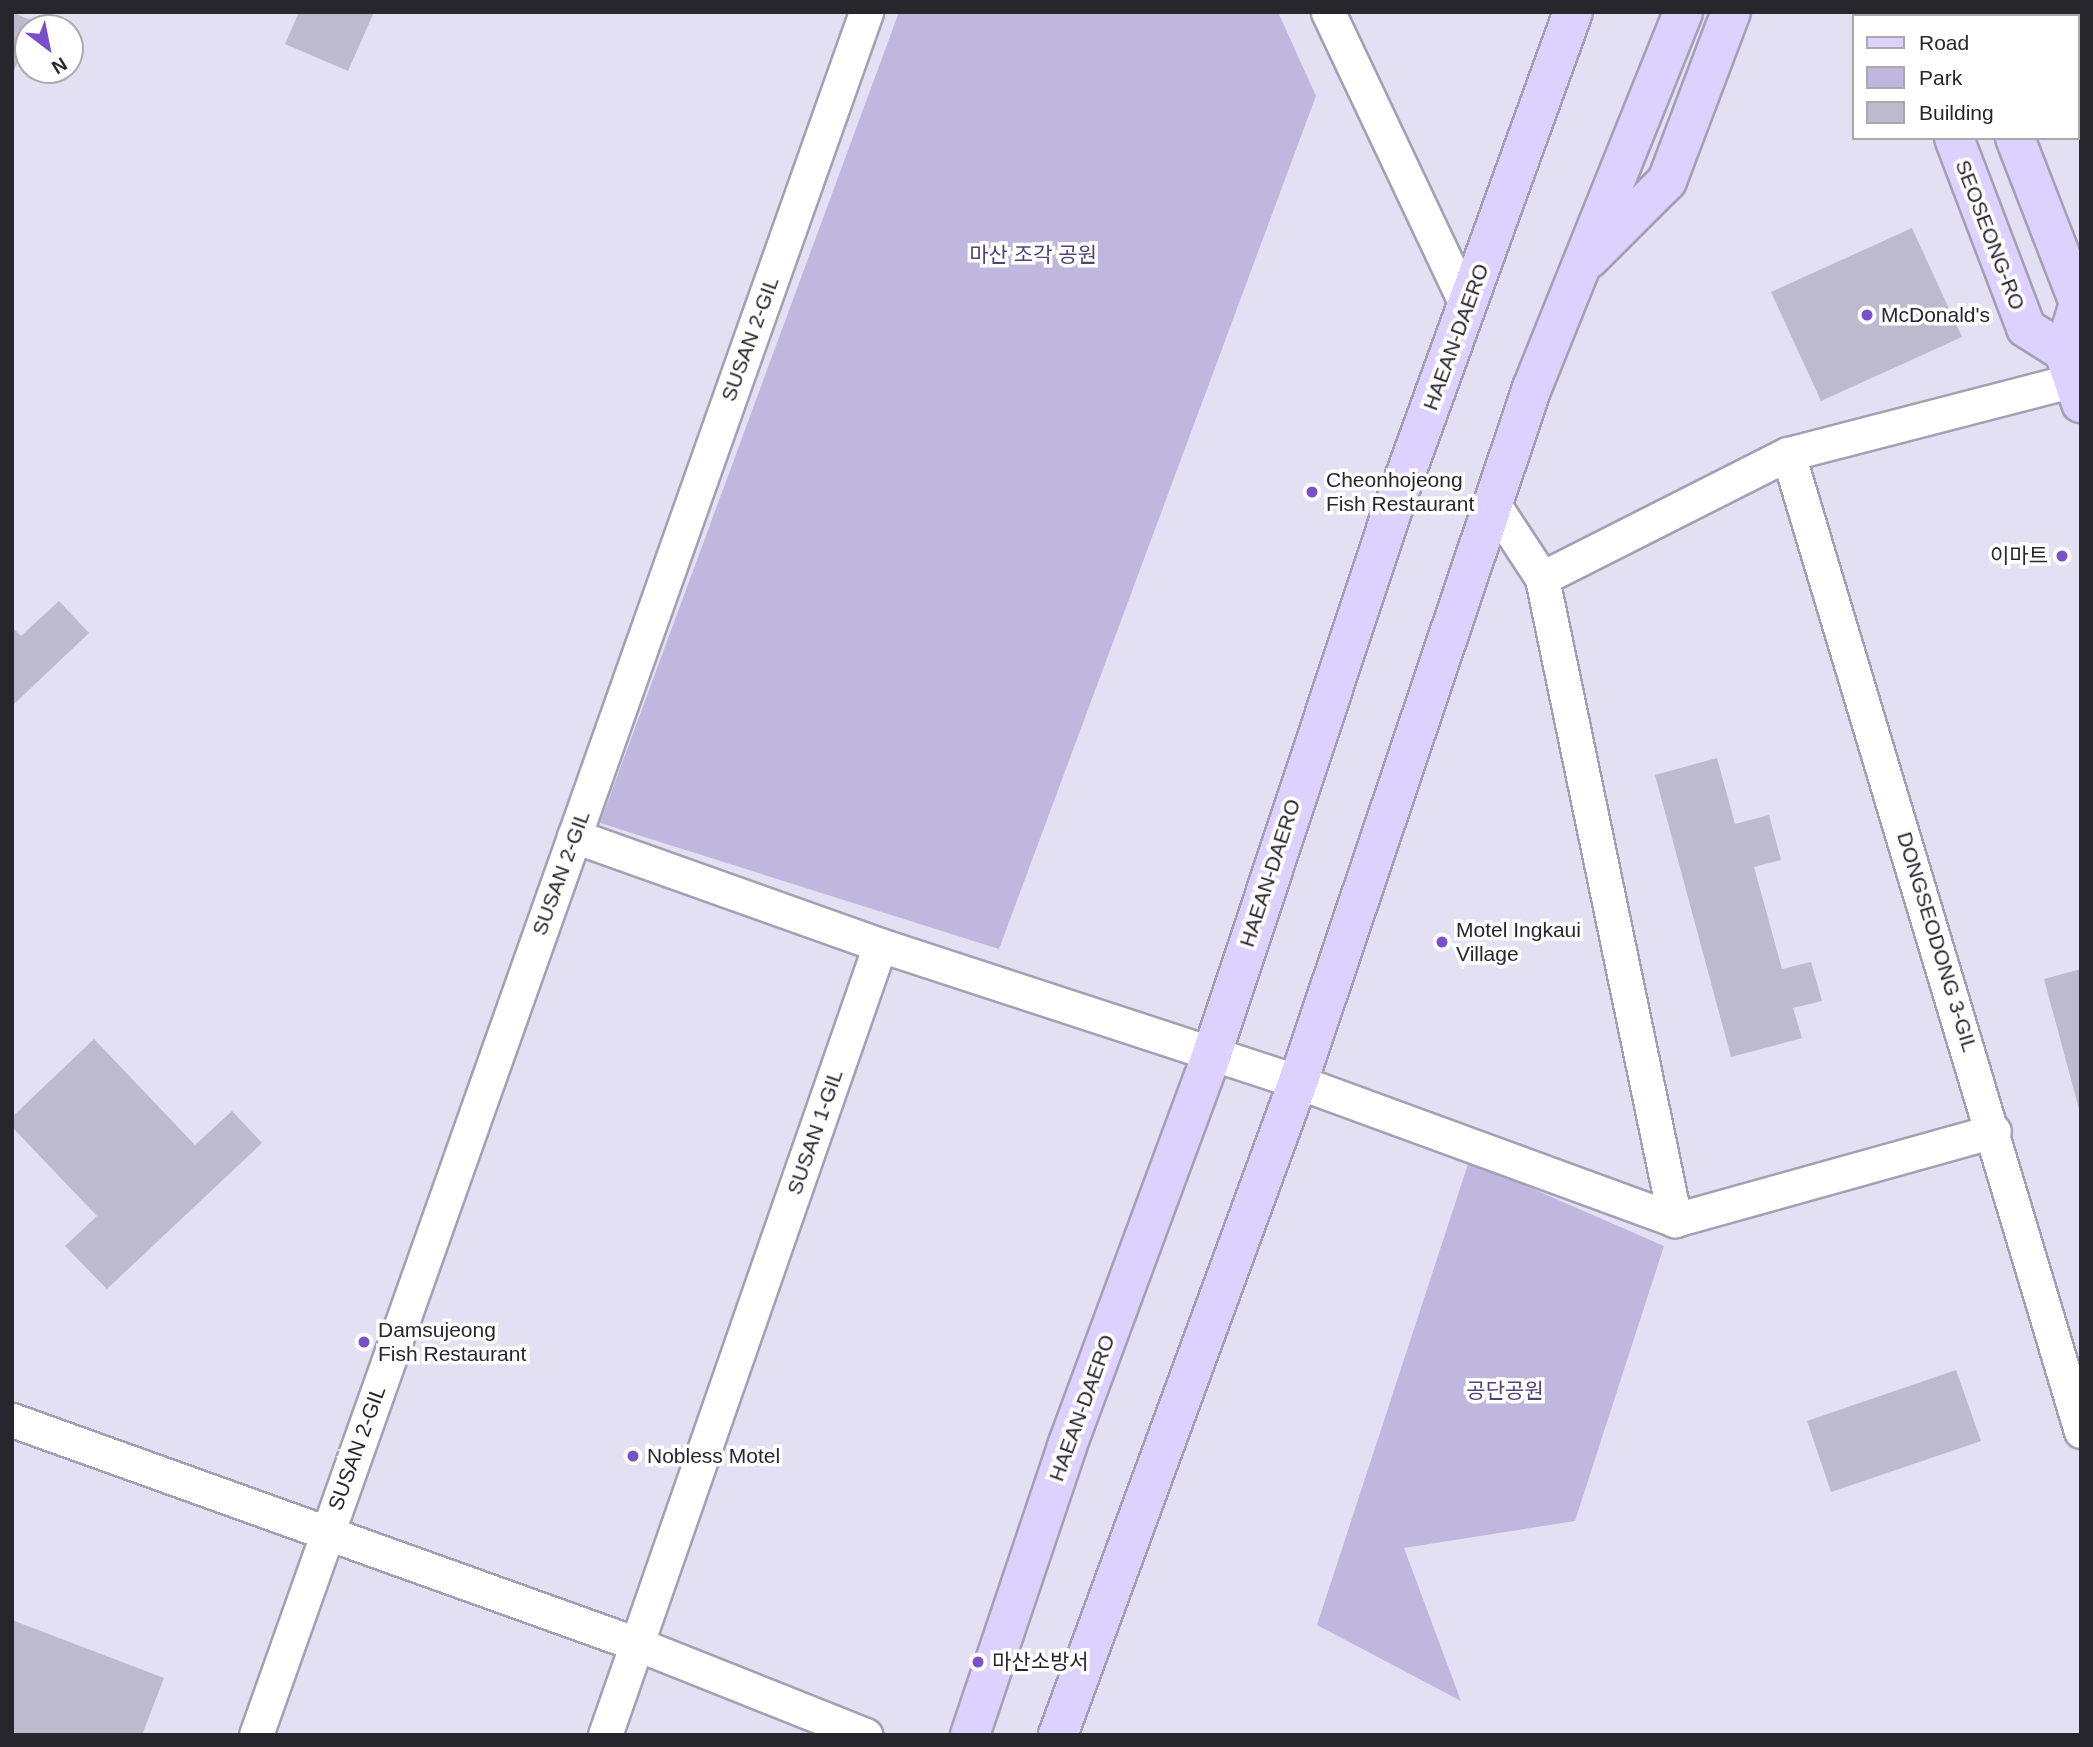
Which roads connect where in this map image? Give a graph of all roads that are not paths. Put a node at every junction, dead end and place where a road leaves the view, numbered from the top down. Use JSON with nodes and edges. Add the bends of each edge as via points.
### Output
{"nodes":[{"id":1,"x":866,"y":12,"type":"edge"},
{"id":2,"x":1328,"y":12,"type":"edge"},
{"id":3,"x":1573,"y":12,"type":"edge"},
{"id":4,"x":1592,"y":12,"type":"edge"},
{"id":5,"x":1683,"y":12,"type":"edge"},
{"id":6,"x":1731,"y":12,"type":"edge"},
{"id":7,"x":1557,"y":53,"type":"junction"},
{"id":8,"x":1955,"y":140,"type":"edge"},
{"id":9,"x":2016,"y":140,"type":"edge"},
{"id":10,"x":1575,"y":273,"type":"junction"},
{"id":11,"x":1467,"y":306,"type":"junction"},
{"id":12,"x":2075,"y":378,"type":"edge"},
{"id":13,"x":1788,"y":454,"type":"junction"},
{"id":14,"x":1496,"y":508,"type":"junction"},
{"id":15,"x":1542,"y":578,"type":"junction"},
{"id":16,"x":574,"y":836,"type":"junction"},
{"id":17,"x":880,"y":945,"type":"junction"},
{"id":18,"x":1212,"y":1054,"type":"junction"},
{"id":19,"x":1298,"y":1082,"type":"junction"},
{"id":20,"x":1994,"y":1131,"type":"junction"},
{"id":21,"x":1675,"y":1220,"type":"junction"},
{"id":22,"x":12,"y":1420,"type":"edge"},
{"id":23,"x":2081,"y":1431,"type":"edge"},
{"id":24,"x":327,"y":1532,"type":"junction"},
{"id":25,"x":637,"y":1644,"type":"junction"},
{"id":26,"x":256,"y":1735,"type":"edge"},
{"id":27,"x":605,"y":1735,"type":"edge"},
{"id":28,"x":866,"y":1735,"type":"edge"},
{"id":29,"x":970,"y":1735,"type":"edge"},
{"id":30,"x":1058,"y":1735,"type":"edge"}],
"edges":[{"from":1,"to":16,"type":"street","name":"SUSAN 2-GIL"},
{"from":2,"to":11,"type":"street"},
{"from":3,"to":7,"type":"main road","name":"HAEAN-DAERO"},
{"from":4,"to":7,"type":"main road"},
{"from":5,"to":10,"type":"main road"},
{"from":6,"to":10,"type":"main road","via":[[1667,181]]},
{"from":7,"to":11,"type":"main road","name":"HAEAN-DAERO"},
{"from":8,"to":12,"type":"main road","name":"SEOSEONG-RO","via":[[2026,328]]},
{"from":9,"to":12,"type":"main road","via":[[2079,303]]},
{"from":10,"to":14,"type":"main road"},
{"from":11,"to":18,"type":"main road","name":"HAEAN-DAERO","via":[[1283,828]]},
{"from":12,"to":13,"type":"street"},
{"from":13,"to":15,"type":"street"},
{"from":13,"to":20,"type":"street","name":"DONGSEODONG 3-GIL"},
{"from":14,"to":15,"type":"street"},
{"from":14,"to":19,"type":"main road"},
{"from":15,"to":21,"type":"street"},
{"from":16,"to":17,"type":"street"},
{"from":16,"to":24,"type":"street","name":"SUSAN 2-GIL"},
{"from":17,"to":18,"type":"street"},
{"from":17,"to":25,"type":"street","name":"SUSAN 1-GIL"},
{"from":18,"to":19,"type":"street"},
{"from":18,"to":29,"type":"main road","name":"HAEAN-DAERO"},
{"from":19,"to":21,"type":"street"},
{"from":19,"to":30,"type":"main road"},
{"from":20,"to":21,"type":"street"},
{"from":20,"to":23,"type":"street","name":"DONGSEODONG 3-GIL"},
{"from":22,"to":24,"type":"street"},
{"from":24,"to":25,"type":"street"},
{"from":24,"to":26,"type":"street","name":"SUSAN 2-GIL"},
{"from":25,"to":27,"type":"street","name":"SUSAN 1-GIL"},
{"from":25,"to":28,"type":"street"}]}
